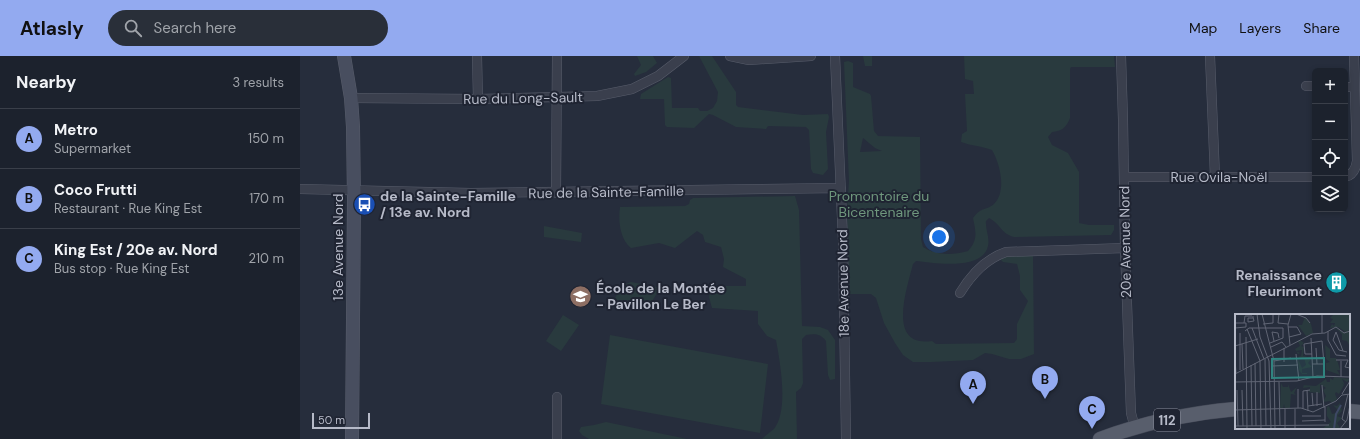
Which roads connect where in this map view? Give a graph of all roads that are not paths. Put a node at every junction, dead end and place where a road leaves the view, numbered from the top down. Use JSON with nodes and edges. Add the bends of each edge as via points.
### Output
{"nodes":[{"id":1,"x":344,"y":56,"type":"edge"},
{"id":2,"x":477,"y":56,"type":"edge"},
{"id":3,"x":556,"y":56,"type":"edge"},
{"id":4,"x":684,"y":56,"type":"edge"},
{"id":5,"x":730,"y":56,"type":"edge"},
{"id":6,"x":811,"y":56,"type":"edge"},
{"id":7,"x":835,"y":56,"type":"edge"},
{"id":8,"x":1121,"y":56,"type":"edge"},
{"id":9,"x":1210,"y":56,"type":"edge"},
{"id":10,"x":1354,"y":56,"type":"edge"},
{"id":11,"x":1348,"y":87,"type":"edge"},
{"id":12,"x":1355,"y":87,"type":"junction"},
{"id":13,"x":351,"y":98,"type":"junction"},
{"id":14,"x":556,"y":98,"type":"junction"},
{"id":15,"x":478,"y":99,"type":"junction"},
{"id":16,"x":1349,"y":174,"type":"edge"},
{"id":17,"x":1124,"y":177,"type":"junction"},
{"id":18,"x":1215,"y":177,"type":"junction"},
{"id":19,"x":1312,"y":178,"type":"edge"},
{"id":20,"x":841,"y":188,"type":"junction"},
{"id":21,"x":300,"y":189,"type":"edge"},
{"id":22,"x":354,"y":190,"type":"junction"},
{"id":23,"x":556,"y":193,"type":"junction"},
{"id":24,"x":1125,"y":248,"type":"junction"},
{"id":25,"x":960,"y":293,"type":"dead end"},
{"id":26,"x":557,"y":397,"type":"dead end"},
{"id":27,"x":1235,"y":409,"type":"edge"},
{"id":28,"x":1350,"y":411,"type":"edge"},
{"id":29,"x":1360,"y":412,"type":"edge"},
{"id":30,"x":1135,"y":428,"type":"junction"},
{"id":31,"x":352,"y":439,"type":"edge"},
{"id":32,"x":557,"y":439,"type":"edge"},
{"id":33,"x":846,"y":439,"type":"edge"},
{"id":34,"x":1100,"y":439,"type":"edge"}],
"edges":[{"from":1,"to":13,"type":"main road","name":"13e Avenue Nord"},
{"from":2,"to":15,"type":"street"},
{"from":3,"to":14,"type":"street"},
{"from":4,"to":14,"type":"street","name":"Rue du Long-Sault","via":[[658,76],[632,88],[597,96]]},
{"from":5,"to":6,"type":"street","via":[[749,60]]},
{"from":7,"to":20,"type":"street","name":"18e Avenue Nord"},
{"from":8,"to":17,"type":"street","name":"20e Avenue Nord"},
{"from":9,"to":18,"type":"street"},
{"from":10,"to":12,"type":"street"},
{"from":11,"to":12,"type":"street"},
{"from":12,"to":16,"type":"street","via":[[1356,166]]},
{"from":13,"to":15,"type":"street","name":"Rue du Long-Sault"},
{"from":13,"to":22,"type":"main road","name":"13e Avenue Nord"},
{"from":14,"to":15,"type":"street","name":"Rue du Long-Sault"},
{"from":14,"to":23,"type":"street"},
{"from":17,"to":18,"type":"street","name":"Rue Ovila-Noël"},
{"from":17,"to":24,"type":"street","name":"20e Avenue Nord"},
{"from":18,"to":19,"type":"street","name":"Rue Ovila-Noël"},
{"from":20,"to":23,"type":"street","name":"Rue de la Sainte-Famille"},
{"from":20,"to":33,"type":"street","name":"18e Avenue Nord"},
{"from":21,"to":22,"type":"street","name":"Rue de la Sainte-Famille"},
{"from":22,"to":23,"type":"street","name":"Rue de la Sainte-Famille"},
{"from":22,"to":31,"type":"main road","name":"13e Avenue Nord"},
{"from":24,"to":25,"type":"street","via":[[1006,252],[981,266]]},
{"from":24,"to":30,"type":"street","name":"20e Avenue Nord","via":[[1131,413]]},
{"from":26,"to":32,"type":"street"},
{"from":27,"to":30,"type":"main road","number":"112","via":[[1194,414]]},
{"from":28,"to":29,"type":"main road"},
{"from":30,"to":34,"type":"main road","number":"112"}]}
